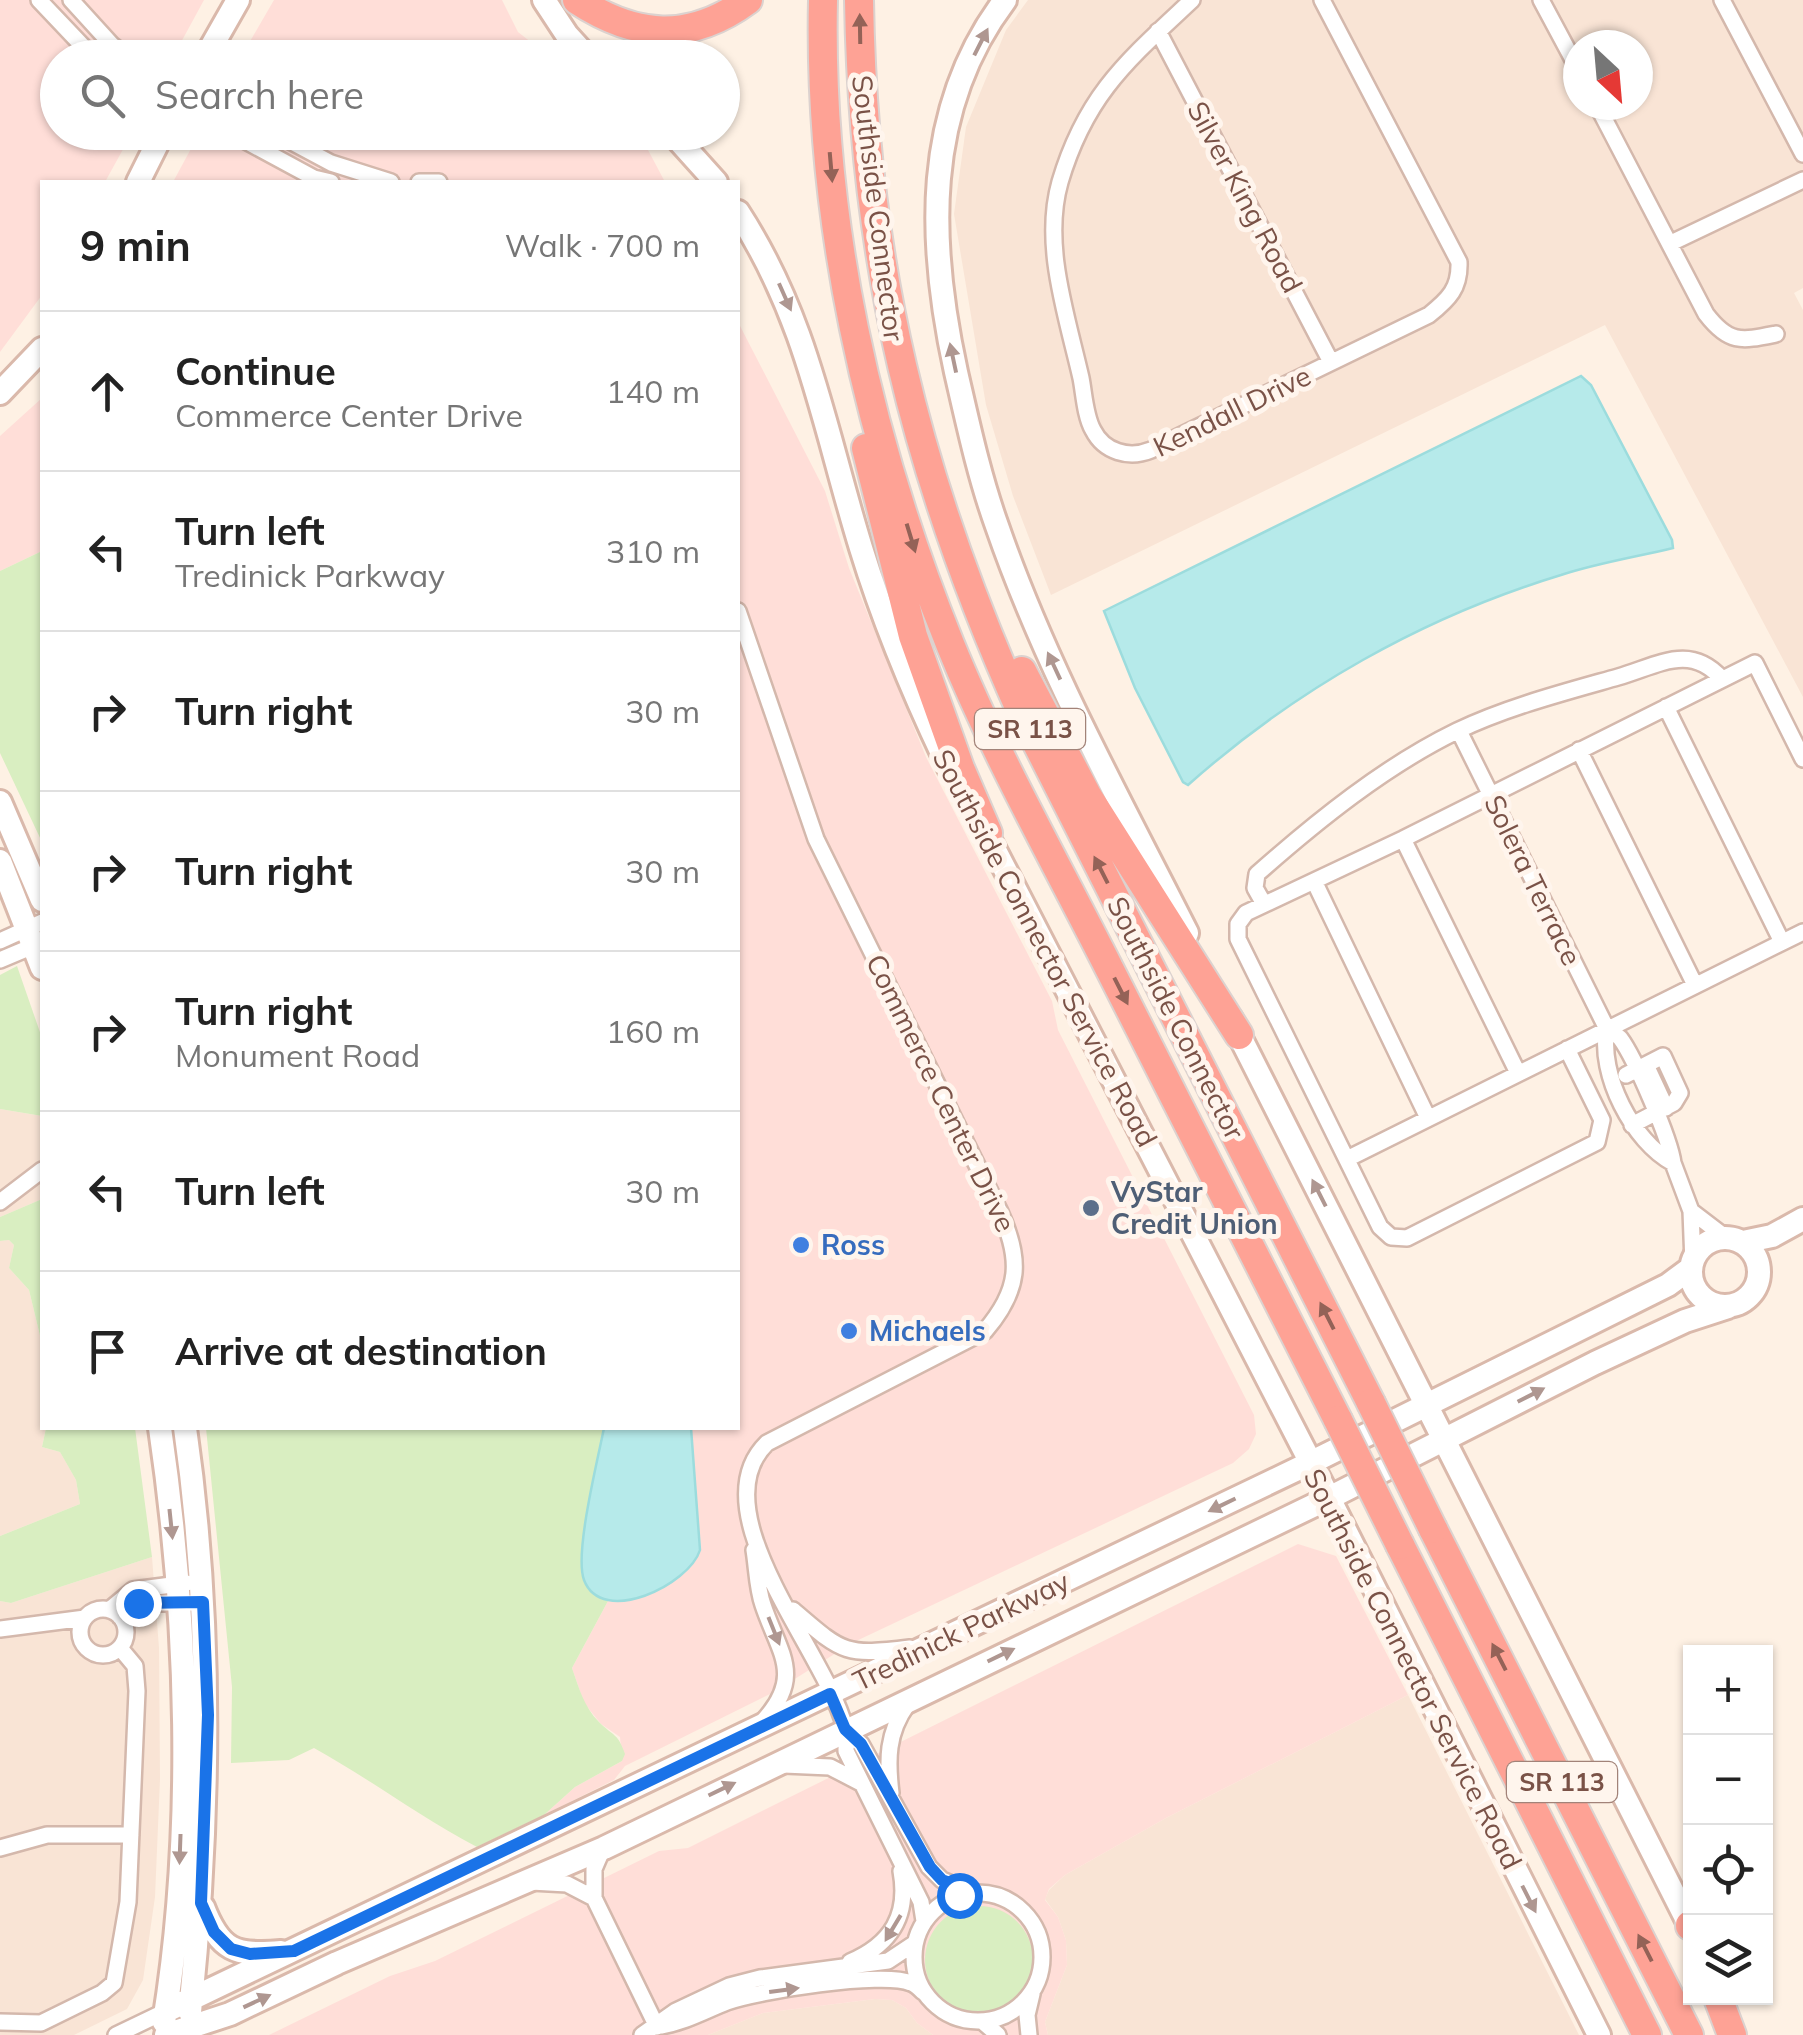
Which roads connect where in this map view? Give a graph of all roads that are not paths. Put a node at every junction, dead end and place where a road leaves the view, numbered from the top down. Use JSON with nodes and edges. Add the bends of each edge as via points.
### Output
{"nodes":[{"id":1,"x":39,"y":0,"type":"edge"},
{"id":2,"x":71,"y":0,"type":"edge"},
{"id":3,"x":238,"y":0,"type":"edge"},
{"id":4,"x":544,"y":0,"type":"edge"},
{"id":5,"x":577,"y":0,"type":"edge"},
{"id":6,"x":748,"y":0,"type":"edge"},
{"id":7,"x":823,"y":0,"type":"edge"},
{"id":8,"x":859,"y":0,"type":"edge"},
{"id":9,"x":1005,"y":0,"type":"edge"},
{"id":10,"x":1192,"y":0,"type":"edge"},
{"id":11,"x":1322,"y":0,"type":"edge"},
{"id":12,"x":1541,"y":0,"type":"edge"},
{"id":13,"x":1722,"y":0,"type":"edge"},
{"id":14,"x":1158,"y":32,"type":"junction"},
{"id":15,"x":77,"y":40,"type":"edge"},
{"id":16,"x":107,"y":40,"type":"edge"},
{"id":17,"x":215,"y":40,"type":"edge"},
{"id":18,"x":572,"y":40,"type":"edge"},
{"id":19,"x":1563,"y":41,"type":"edge"},
{"id":20,"x":1605,"y":120,"type":"edge"},
{"id":21,"x":155,"y":150,"type":"edge"},
{"id":22,"x":262,"y":150,"type":"edge"},
{"id":23,"x":307,"y":150,"type":"edge"},
{"id":24,"x":687,"y":150,"type":"edge"},
{"id":25,"x":1803,"y":154,"type":"edge"},
{"id":26,"x":139,"y":180,"type":"edge"},
{"id":27,"x":322,"y":180,"type":"edge"},
{"id":28,"x":385,"y":180,"type":"edge"},
{"id":29,"x":714,"y":180,"type":"edge"},
{"id":30,"x":1803,"y":180,"type":"edge"},
{"id":31,"x":740,"y":215,"type":"edge"},
{"id":32,"x":1672,"y":243,"type":"junction"},
{"id":33,"x":845,"y":274,"type":"junction"},
{"id":34,"x":886,"y":299,"type":"junction"},
{"id":35,"x":1776,"y":334,"type":"dead end"},
{"id":36,"x":40,"y":351,"type":"edge"},
{"id":37,"x":1332,"y":362,"type":"junction"},
{"id":38,"x":0,"y":393,"type":"edge"},
{"id":39,"x":740,"y":618,"type":"edge"},
{"id":40,"x":1722,"y":679,"type":"junction"},
{"id":41,"x":1666,"y":706,"type":"junction"},
{"id":42,"x":1458,"y":730,"type":"junction"},
{"id":43,"x":1579,"y":750,"type":"junction"},
{"id":44,"x":1803,"y":759,"type":"edge"},
{"id":45,"x":1490,"y":794,"type":"junction"},
{"id":46,"x":0,"y":802,"type":"edge"},
{"id":47,"x":988,"y":834,"type":"junction"},
{"id":48,"x":1403,"y":840,"type":"junction"},
{"id":49,"x":0,"y":861,"type":"edge"},
{"id":50,"x":1314,"y":880,"type":"junction"},
{"id":51,"x":40,"y":895,"type":"edge"},
{"id":52,"x":1264,"y":904,"type":"junction"},
{"id":53,"x":1803,"y":932,"type":"edge"},
{"id":54,"x":37,"y":935,"type":"edge"},
{"id":55,"x":0,"y":940,"type":"edge"},
{"id":56,"x":1782,"y":942,"type":"junction"},
{"id":57,"x":0,"y":960,"type":"edge"},
{"id":58,"x":1695,"y":986,"type":"junction"},
{"id":59,"x":1607,"y":1028,"type":"junction"},
{"id":60,"x":1238,"y":1034,"type":"junction"},
{"id":61,"x":1567,"y":1049,"type":"junction"},
{"id":62,"x":1641,"y":1068,"type":"junction"},
{"id":63,"x":1518,"y":1073,"type":"junction"},
{"id":64,"x":1614,"y":1081,"type":"junction"},
{"id":65,"x":1660,"y":1111,"type":"junction"},
{"id":66,"x":1428,"y":1118,"type":"junction"},
{"id":67,"x":1632,"y":1125,"type":"junction"},
{"id":68,"x":1347,"y":1159,"type":"junction"},
{"id":69,"x":1674,"y":1164,"type":"junction"},
{"id":70,"x":40,"y":1172,"type":"edge"},
{"id":71,"x":0,"y":1202,"type":"edge"},
{"id":72,"x":1691,"y":1211,"type":"junction"},
{"id":73,"x":1803,"y":1219,"type":"edge"},
{"id":74,"x":1803,"y":1234,"type":"edge"},
{"id":75,"x":1734,"y":1240,"type":"junction"},
{"id":76,"x":1692,"y":1265,"type":"junction"},
{"id":77,"x":1760,"y":1273,"type":"junction"},
{"id":78,"x":1728,"y":1307,"type":"junction"},
{"id":79,"x":1426,"y":1405,"type":"junction"},
{"id":80,"x":160,"y":1430,"type":"edge"},
{"id":81,"x":185,"y":1430,"type":"edge"},
{"id":82,"x":1443,"y":1438,"type":"junction"},
{"id":83,"x":1310,"y":1463,"type":"junction"},
{"id":84,"x":1329,"y":1498,"type":"junction"},
{"id":85,"x":752,"y":1536,"type":"junction"},
{"id":86,"x":202,"y":1592,"type":"junction"},
{"id":87,"x":178,"y":1593,"type":"junction"},
{"id":88,"x":786,"y":1604,"type":"junction"},
{"id":89,"x":115,"y":1614,"type":"junction"},
{"id":90,"x":85,"y":1618,"type":"junction"},
{"id":91,"x":0,"y":1629,"type":"edge"},
{"id":92,"x":930,"y":1646,"type":"junction"},
{"id":93,"x":120,"y":1648,"type":"junction"},
{"id":94,"x":830,"y":1694,"type":"junction"},
{"id":95,"x":914,"y":1696,"type":"junction"},
{"id":96,"x":845,"y":1729,"type":"junction"},
{"id":97,"x":754,"y":1730,"type":"junction"},
{"id":98,"x":770,"y":1766,"type":"junction"},
{"id":99,"x":861,"y":1783,"type":"junction"},
{"id":100,"x":892,"y":1802,"type":"junction"},
{"id":101,"x":130,"y":1834,"type":"junction"},
{"id":102,"x":0,"y":1848,"type":"edge"},
{"id":103,"x":604,"y":1848,"type":"junction"},
{"id":104,"x":900,"y":1862,"type":"junction"},
{"id":105,"x":527,"y":1882,"type":"junction"},
{"id":106,"x":973,"y":1892,"type":"junction"},
{"id":107,"x":594,"y":1898,"type":"junction"},
{"id":108,"x":201,"y":1903,"type":"junction"},
{"id":109,"x":1684,"y":1915,"type":"edge"},
{"id":110,"x":924,"y":1921,"type":"junction"},
{"id":111,"x":915,"y":1943,"type":"junction"},
{"id":112,"x":294,"y":1951,"type":"junction"},
{"id":113,"x":838,"y":1967,"type":"junction"},
{"id":114,"x":1033,"y":1990,"type":"junction"},
{"id":115,"x":923,"y":1992,"type":"junction"},
{"id":116,"x":191,"y":2000,"type":"junction"},
{"id":117,"x":1721,"y":2005,"type":"edge"},
{"id":118,"x":1730,"y":2005,"type":"edge"},
{"id":119,"x":166,"y":2011,"type":"junction"},
{"id":120,"x":982,"y":2021,"type":"junction"},
{"id":121,"x":0,"y":2022,"type":"edge"},
{"id":122,"x":658,"y":2027,"type":"junction"},
{"id":123,"x":176,"y":2033,"type":"edge"},
{"id":124,"x":116,"y":2035,"type":"edge"},
{"id":125,"x":642,"y":2035,"type":"edge"},
{"id":126,"x":998,"y":2035,"type":"edge"},
{"id":127,"x":1029,"y":2035,"type":"edge"},
{"id":128,"x":1599,"y":2035,"type":"edge"},
{"id":129,"x":1646,"y":2035,"type":"edge"},
{"id":130,"x":1689,"y":2035,"type":"edge"},
{"id":131,"x":1732,"y":2035,"type":"edge"},
{"id":132,"x":1746,"y":2035,"type":"edge"}],
"edges":[{"from":1,"to":15,"type":"street"},
{"from":2,"to":16,"type":"street"},
{"from":3,"to":17,"type":"street"},
{"from":4,"to":18,"type":"street"},
{"from":5,"to":6,"type":"highway","via":[[650,32],[704,24]]},
{"from":7,"to":33,"type":"highway","name":"Southside Connector","number":"SR 113","one_way":true,"via":[[830,165]]},
{"from":34,"to":8,"type":"highway","name":"Southside Connector","number":"SR 113","one_way":true,"via":[[864,126]]},
{"from":60,"to":9,"type":"street","one_way":true,"via":[[1033,620],[968,427],[941,303],[935,212],[953,107]]},
{"from":10,"to":14,"type":"street","name":"Kendall Drive"},
{"from":11,"to":37,"type":"street","name":"Kendall Drive","via":[[1459,262],[1460,280],[1439,307]]},
{"from":12,"to":19,"type":"street"},
{"from":13,"to":25,"type":"street"},
{"from":14,"to":37,"type":"street","name":"Silver King Road"},
{"from":14,"to":37,"type":"street","name":"Kendall Drive","via":[[1122,64],[1095,101],[1059,186],[1054,238],[1092,429],[1108,448],[1139,455]]},
{"from":20,"to":32,"type":"street"},
{"from":21,"to":26,"type":"street"},
{"from":22,"to":27,"type":"street"},
{"from":23,"to":28,"type":"street"},
{"from":24,"to":29,"type":"street"},
{"from":30,"to":32,"type":"street"},
{"from":31,"to":47,"type":"street","name":"Southside Connector Service Road","one_way":true,"via":[[803,340],[894,643],[952,776]]},
{"from":32,"to":35,"type":"street","via":[[1719,331],[1749,340]]},
{"from":33,"to":47,"type":"highway","via":[[849,370],[890,551],[932,695]]},
{"from":33,"to":129,"type":"highway","name":"Southside Connector","number":"SR 113","one_way":true,"bridge":true,"via":[[881,441],[918,560],[992,738]]},
{"from":34,"to":60,"type":"highway","via":[[953,515],[1016,660],[1088,795]]},
{"from":130,"to":34,"type":"highway","name":"Southside Connector","number":"SR 113","one_way":true,"bridge":true,"via":[[986,633],[928,472]]},
{"from":36,"to":38,"type":"street"},
{"from":39,"to":85,"type":"street","name":"Commerce Center Drive","via":[[816,839],[1015,1252],[1013,1286],[985,1332],[767,1443],[746,1474]]},
{"from":40,"to":41,"type":"street"},
{"from":40,"to":42,"type":"street","via":[[1708,663],[1688,657]]},
{"from":40,"to":44,"type":"street","via":[[1755,663]]},
{"from":41,"to":43,"type":"street"},
{"from":41,"to":56,"type":"street"},
{"from":42,"to":45,"type":"street","name":"Solera Terrace"},
{"from":42,"to":52,"type":"street","via":[[1343,804],[1257,874],[1255,888]]},
{"from":43,"to":45,"type":"street"},
{"from":43,"to":58,"type":"street"},
{"from":45,"to":48,"type":"street"},
{"from":45,"to":59,"type":"street","name":"Solera Terrace"},
{"from":46,"to":51,"type":"street"},
{"from":47,"to":83,"type":"street","name":"Southside Connector Service Road"},
{"from":48,"to":50,"type":"street"},
{"from":48,"to":63,"type":"street"},
{"from":49,"to":54,"type":"street"},
{"from":50,"to":52,"type":"street"},
{"from":50,"to":66,"type":"street"},
{"from":52,"to":68,"type":"street","via":[[1246,913],[1238,939]]},
{"from":53,"to":56,"type":"street"},
{"from":54,"to":55,"type":"street"},
{"from":54,"to":57,"type":"street"},
{"from":56,"to":58,"type":"street"},
{"from":58,"to":59,"type":"street"},
{"from":59,"to":61,"type":"street"},
{"from":59,"to":62,"type":"street","name":"Solera Terrace"},
{"from":59,"to":64,"type":"street","name":"Solera Terrace","via":[[1604,1044]]},
{"from":79,"to":60,"type":"street","one_way":true},
{"from":61,"to":63,"type":"street"},
{"from":61,"to":68,"type":"street","via":[[1602,1120],[1597,1142],[1408,1238],[1392,1237],[1380,1226]]},
{"from":62,"to":64,"type":"street"},
{"from":62,"to":65,"type":"street","name":"Solera Terrace"},
{"from":62,"to":65,"type":"street","via":[[1663,1056],[1680,1093]]},
{"from":63,"to":66,"type":"street"},
{"from":64,"to":67,"type":"street","name":"Solera Terrace"},
{"from":65,"to":67,"type":"street"},
{"from":65,"to":69,"type":"street","name":"Solera Terrace"},
{"from":66,"to":68,"type":"street"},
{"from":67,"to":69,"type":"street","name":"Solera Terrace"},
{"from":69,"to":72,"type":"street","name":"Solera Terrace"},
{"from":70,"to":71,"type":"street"},
{"from":72,"to":75,"type":"street"},
{"from":72,"to":76,"type":"street","name":"Solera Terrace"},
{"from":73,"to":75,"type":"street","via":[[1753,1242]]},
{"from":74,"to":77,"type":"street","via":[[1773,1251]]},
{"from":75,"to":76,"type":"street","via":[[1708,1242]]},
{"from":75,"to":77,"type":"street","via":[[1756,1255]]},
{"from":76,"to":78,"type":"street","via":[[1700,1296]]},
{"from":76,"to":79,"type":"street","name":"Tredinick Parkway","via":[[1668,1286]]},
{"from":77,"to":78,"type":"street","via":[[1749,1298]]},
{"from":82,"to":78,"type":"street","name":"Tredinick Parkway","one_way":true,"via":[[1685,1321]]},
{"from":79,"to":82,"type":"street"},
{"from":79,"to":83,"type":"street","name":"Tredinick Parkway"},
{"from":80,"to":87,"type":"street","one_way":true},
{"from":81,"to":86,"type":"street"},
{"from":82,"to":84,"type":"street","name":"Tredinick Parkway"},
{"from":82,"to":109,"type":"street"},
{"from":83,"to":84,"type":"street","name":"Southside Connector Service Road"},
{"from":83,"to":92,"type":"street","name":"Tredinick Parkway","one_way":true},
{"from":95,"to":84,"type":"street","name":"Tredinick Parkway","one_way":true},
{"from":84,"to":128,"type":"street","name":"Southside Connector Service Road","one_way":true},
{"from":85,"to":88,"type":"street","name":"Commerce Center Drive"},
{"from":85,"to":97,"type":"street","one_way":true,"via":[[762,1601],[788,1678],[778,1704]]},
{"from":86,"to":87,"type":"street"},
{"from":86,"to":108,"type":"street","via":[[208,1715]]},
{"from":87,"to":89,"type":"street","via":[[133,1590]]},
{"from":87,"to":119,"type":"street","one_way":true,"via":[[182,1793]]},
{"from":88,"to":92,"type":"street","via":[[845,1650]]},
{"from":88,"to":94,"type":"street","name":"Commerce Center Drive"},
{"from":89,"to":90,"type":"street","via":[[98,1610]]},
{"from":89,"to":93,"type":"street","via":[[126,1635]]},
{"from":90,"to":91,"type":"street"},
{"from":90,"to":93,"type":"street","via":[[80,1631],[88,1650],[101,1655]]},
{"from":92,"to":94,"type":"street","name":"Tredinick Parkway"},
{"from":93,"to":101,"type":"street","via":[[135,1666],[137,1692]]},
{"from":94,"to":96,"type":"street","name":"Commerce Center Drive"},
{"from":94,"to":97,"type":"street","name":"Tredinick Parkway"},
{"from":95,"to":96,"type":"street","name":"Tredinick Parkway"},
{"from":95,"to":100,"type":"street","via":[[890,1741]]},
{"from":96,"to":98,"type":"street","name":"Tredinick Parkway"},
{"from":96,"to":99,"type":"street","name":"Commerce Center Drive","via":[[846,1752]]},
{"from":96,"to":100,"type":"street","name":"Commerce Center Drive","via":[[861,1744]]},
{"from":97,"to":112,"type":"street","name":"Tredinick Parkway"},
{"from":98,"to":99,"type":"street","via":[[830,1767]]},
{"from":103,"to":98,"type":"street","name":"Tredinick Parkway","one_way":true},
{"from":99,"to":104,"type":"street","name":"Commerce Center Drive"},
{"from":100,"to":106,"type":"street","name":"Commerce Center Drive","via":[[930,1867],[942,1880]]},
{"from":101,"to":102,"type":"street","via":[[46,1834]]},
{"from":101,"to":121,"type":"street","via":[[128,1902],[114,1983],[41,2023]]},
{"from":103,"to":105,"type":"street","name":"Tredinick Parkway"},
{"from":103,"to":107,"type":"street","via":[[594,1869]]},
{"from":104,"to":110,"type":"street","name":"Commerce Center Drive","via":[[922,1902]]},
{"from":104,"to":113,"type":"street","one_way":true,"via":[[904,1890],[895,1930],[882,1945]]},
{"from":105,"to":107,"type":"street","via":[[568,1884]]},
{"from":123,"to":105,"type":"street","name":"Tredinick Parkway","one_way":true},
{"from":106,"to":110,"type":"street","via":[[946,1901]]},
{"from":106,"to":114,"type":"street","via":[[1008,1900],[1033,1923],[1042,1957]]},
{"from":107,"to":122,"type":"street"},
{"from":108,"to":112,"type":"street","via":[[231,1949]]},
{"from":108,"to":116,"type":"street"},
{"from":110,"to":111,"type":"street"},
{"from":111,"to":113,"type":"street","via":[[888,1961]]},
{"from":111,"to":115,"type":"street"},
{"from":112,"to":116,"type":"street","name":"Tredinick Parkway"},
{"from":113,"to":122,"type":"street","via":[[729,1986]]},
{"from":114,"to":120,"type":"street","via":[[1011,2012]]},
{"from":114,"to":127,"type":"street"},
{"from":115,"to":120,"type":"street","via":[[949,2014]]},
{"from":122,"to":115,"type":"street","one_way":true,"via":[[728,2002],[799,1988],[888,1980]]},
{"from":116,"to":119,"type":"street","name":"Tredinick Parkway"},
{"from":116,"to":123,"type":"street"},
{"from":117,"to":131,"type":"highway"},
{"from":118,"to":132,"type":"street"},
{"from":119,"to":123,"type":"street"},
{"from":119,"to":124,"type":"street","name":"Tredinick Parkway"},
{"from":120,"to":126,"type":"street"},
{"from":122,"to":125,"type":"street"}]}
